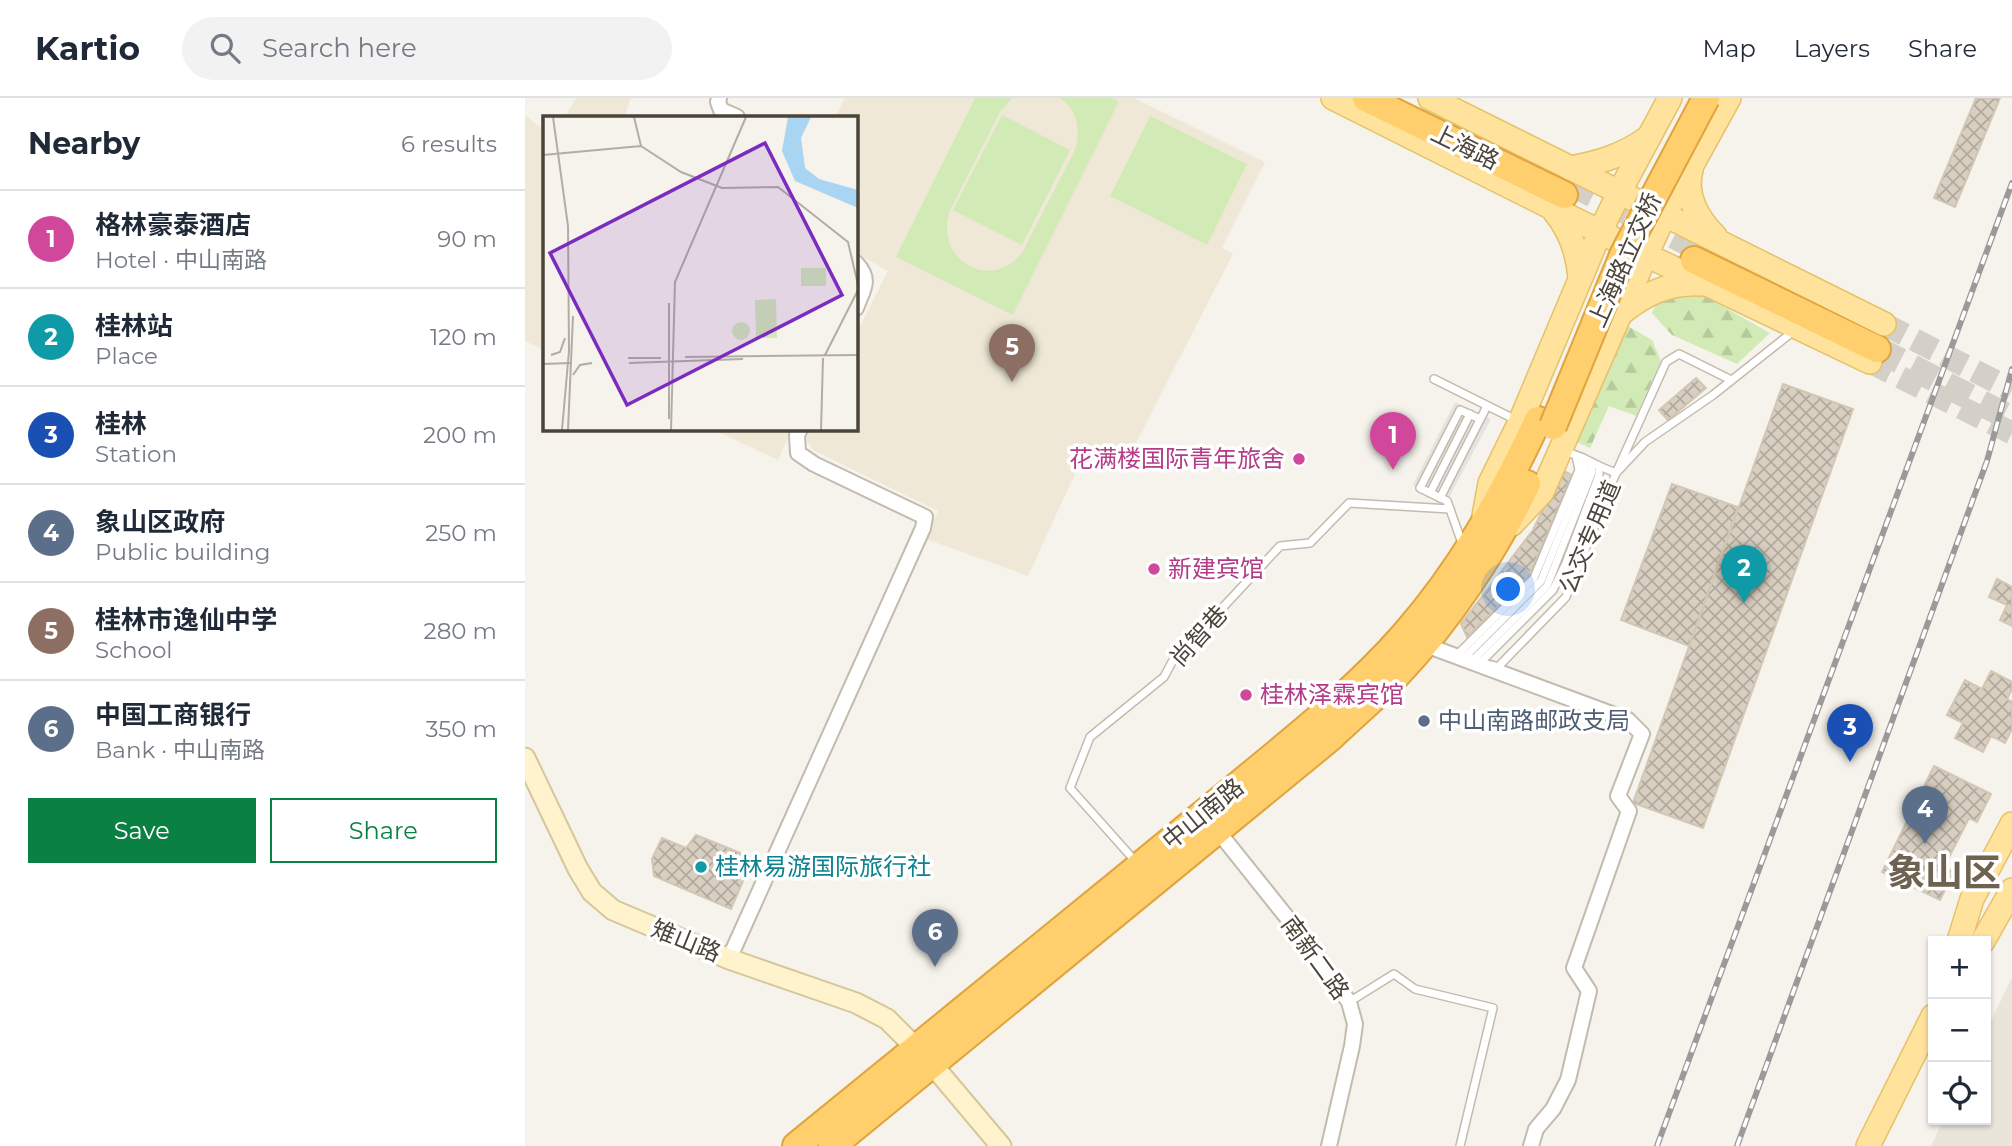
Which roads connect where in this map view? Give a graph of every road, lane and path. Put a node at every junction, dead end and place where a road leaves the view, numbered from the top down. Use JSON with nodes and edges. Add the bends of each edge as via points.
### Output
{"nodes":[{"id":1,"x":719,"y":98,"type":"edge"},
{"id":2,"x":1333,"y":98,"type":"edge"},
{"id":3,"x":1366,"y":98,"type":"edge"},
{"id":4,"x":1397,"y":98,"type":"edge"},
{"id":5,"x":1430,"y":98,"type":"edge"},
{"id":6,"x":1670,"y":98,"type":"edge"},
{"id":7,"x":1688,"y":98,"type":"edge"},
{"id":8,"x":1706,"y":98,"type":"edge"},
{"id":9,"x":1729,"y":98,"type":"edge"},
{"id":10,"x":735,"y":116,"type":"edge"},
{"id":11,"x":1649,"y":137,"type":"junction"},
{"id":12,"x":1693,"y":161,"type":"junction"},
{"id":13,"x":1564,"y":189,"type":"junction"},
{"id":14,"x":1620,"y":191,"type":"junction"},
{"id":15,"x":1665,"y":214,"type":"junction"},
{"id":16,"x":1600,"y":232,"type":"junction"},
{"id":17,"x":1705,"y":250,"type":"junction"},
{"id":18,"x":1646,"y":255,"type":"junction"},
{"id":19,"x":857,"y":264,"type":"edge"},
{"id":20,"x":1581,"y":279,"type":"junction"},
{"id":21,"x":1707,"y":285,"type":"junction"},
{"id":22,"x":857,"y":305,"type":"edge"},
{"id":23,"x":1617,"y":317,"type":"junction"},
{"id":24,"x":1797,"y":328,"type":"junction"},
{"id":25,"x":1878,"y":343,"type":"joint"},
{"id":26,"x":1434,"y":379,"type":"dead end"},
{"id":27,"x":1731,"y":380,"type":"junction"},
{"id":28,"x":1487,"y":406,"type":"junction"},
{"id":29,"x":1480,"y":419,"type":"junction"},
{"id":30,"x":800,"y":430,"type":"edge"},
{"id":31,"x":1560,"y":442,"type":"junction"},
{"id":32,"x":1599,"y":466,"type":"junction"},
{"id":33,"x":1616,"y":473,"type":"junction"},
{"id":34,"x":1440,"y":498,"type":"junction"},
{"id":35,"x":1450,"y":509,"type":"junction"},
{"id":36,"x":1490,"y":534,"type":"junction"},
{"id":37,"x":1466,"y":554,"type":"junction"},
{"id":38,"x":1425,"y":642,"type":"junction"},
{"id":39,"x":1471,"y":656,"type":"junction"},
{"id":40,"x":525,"y":758,"type":"edge"},
{"id":41,"x":2012,"y":824,"type":"edge"},
{"id":42,"x":1217,"y":830,"type":"junction"},
{"id":43,"x":2012,"y":854,"type":"edge"},
{"id":44,"x":1139,"y":866,"type":"junction"},
{"id":45,"x":2012,"y":890,"type":"edge"},
{"id":46,"x":2012,"y":917,"type":"edge"},
{"id":47,"x":1961,"y":936,"type":"edge"},
{"id":48,"x":1971,"y":936,"type":"edge"},
{"id":49,"x":1986,"y":936,"type":"edge"},
{"id":50,"x":1991,"y":948,"type":"edge"},
{"id":51,"x":729,"y":959,"type":"junction"},
{"id":52,"x":1349,"y":1002,"type":"junction"},
{"id":53,"x":1928,"y":1026,"type":"edge"},
{"id":54,"x":1928,"y":1052,"type":"edge"},
{"id":55,"x":923,"y":1056,"type":"junction"},
{"id":56,"x":796,"y":1146,"type":"edge"},
{"id":57,"x":832,"y":1146,"type":"edge"},
{"id":58,"x":1001,"y":1146,"type":"edge"},
{"id":59,"x":1329,"y":1146,"type":"edge"},
{"id":60,"x":1460,"y":1146,"type":"edge"},
{"id":61,"x":1531,"y":1146,"type":"edge"},
{"id":62,"x":1868,"y":1146,"type":"edge"},
{"id":63,"x":1883,"y":1146,"type":"edge"}],
"edges":[{"from":1,"to":10,"type":"street","via":[[720,110]]},
{"from":2,"to":13,"type":"main road"},
{"from":3,"to":13,"type":"highway","name":"上海路"},
{"from":4,"to":13,"type":"highway","name":"上海路"},
{"from":5,"to":13,"type":"main road"},
{"from":6,"to":11,"type":"main road"},
{"from":7,"to":31,"type":"highway","name":"上海路立交桥","via":[[1611,246]]},
{"from":8,"to":31,"type":"highway","name":"上海路立交桥","bridge":true,"via":[[1624,253]]},
{"from":9,"to":12,"type":"main road"},
{"from":11,"to":13,"type":"main road","via":[[1628,152],[1596,163]]},
{"from":11,"to":14,"type":"main road"},
{"from":12,"to":15,"type":"main road"},
{"from":12,"to":17,"type":"main road","via":[[1690,196],[1704,225]]},
{"from":13,"to":14,"type":"main road"},
{"from":13,"to":16,"type":"main road"},
{"from":13,"to":20,"type":"main road","via":[[1565,224],[1578,256]]},
{"from":14,"to":15,"type":"main road"},
{"from":14,"to":16,"type":"main road"},
{"from":15,"to":17,"type":"main road"},
{"from":15,"to":18,"type":"main road"},
{"from":16,"to":18,"type":"main road"},
{"from":16,"to":20,"type":"main road"},
{"from":17,"to":25,"type":"highway"},
{"from":18,"to":21,"type":"main road"},
{"from":18,"to":23,"type":"main road"},
{"from":19,"to":22,"type":"street","via":[[866,282]]},
{"from":20,"to":31,"type":"main road"},
{"from":21,"to":23,"type":"main road","via":[[1691,283],[1656,290]]},
{"from":21,"to":24,"type":"main road"},
{"from":23,"to":31,"type":"main road"},
{"from":24,"to":25,"type":"main road"},
{"from":24,"to":27,"type":"lane"},
{"from":26,"to":28,"type":"lane"},
{"from":27,"to":33,"type":"lane","name":"公交专用道","via":[[1645,442]]},
{"from":27,"to":33,"type":"lane","via":[[1679,354],[1666,362]]},
{"from":28,"to":29,"type":"lane"},
{"from":28,"to":31,"type":"lane"},
{"from":29,"to":34,"type":"lane"},
{"from":29,"to":34,"type":"lane","via":[[1470,414],[1430,493]]},
{"from":30,"to":51,"type":"street","via":[[798,453],[806,459],[925,517]]},
{"from":31,"to":32,"type":"lane"},
{"from":31,"to":36,"type":"highway","name":"中山南路"},
{"from":31,"to":39,"type":"lane","via":[[1585,472],[1541,581]]},
{"from":32,"to":33,"type":"lane"},
{"from":32,"to":39,"type":"lane","via":[[1553,590]]},
{"from":33,"to":39,"type":"lane","name":"公交专用道","via":[[1566,597],[1498,667]]},
{"from":34,"to":35,"type":"lane"},
{"from":35,"to":37,"type":"lane"},
{"from":35,"to":44,"type":"lane","name":"尚智巷","via":[[1349,503],[1310,543],[1280,546],[1171,663],[1164,677],[1090,737],[1070,788]]},
{"from":36,"to":37,"type":"highway","name":"中山南路"},
{"from":36,"to":38,"type":"highway","name":"中山南路","via":[[1468,586]]},
{"from":37,"to":44,"type":"highway","name":"中山南路","via":[[1405,634],[1350,690]]},
{"from":38,"to":39,"type":"lane"},
{"from":38,"to":42,"type":"highway","name":"中山南路","via":[[1365,706]]},
{"from":38,"to":61,"type":"street","via":[[1629,719],[1642,734],[1618,796],[1629,811],[1574,968],[1589,991],[1568,1080],[1536,1129]]},
{"from":40,"to":51,"type":"street","name":"雉山路","via":[[592,892],[613,910]]},
{"from":41,"to":47,"type":"main road","via":[[1972,899]]},
{"from":42,"to":52,"type":"street","name":"南新二路"},
{"from":42,"to":55,"type":"highway","name":"中山南路"},
{"from":43,"to":48,"type":"main road"},
{"from":44,"to":55,"type":"highway","name":"中山南路"},
{"from":45,"to":49,"type":"main road"},
{"from":46,"to":50,"type":"main road"},
{"from":51,"to":55,"type":"street","name":"雉山路","via":[[856,1003],[887,1019]]},
{"from":52,"to":59,"type":"street","name":"南新二路","via":[[1355,1024],[1352,1046]]},
{"from":52,"to":60,"type":"lane","via":[[1394,974],[1415,989],[1493,1008]]},
{"from":53,"to":62,"type":"main road"},
{"from":54,"to":63,"type":"main road"},
{"from":55,"to":56,"type":"highway","name":"中山南路"},
{"from":55,"to":57,"type":"highway","name":"中山南路"},
{"from":55,"to":58,"type":"street","name":"雉山路"}]}
